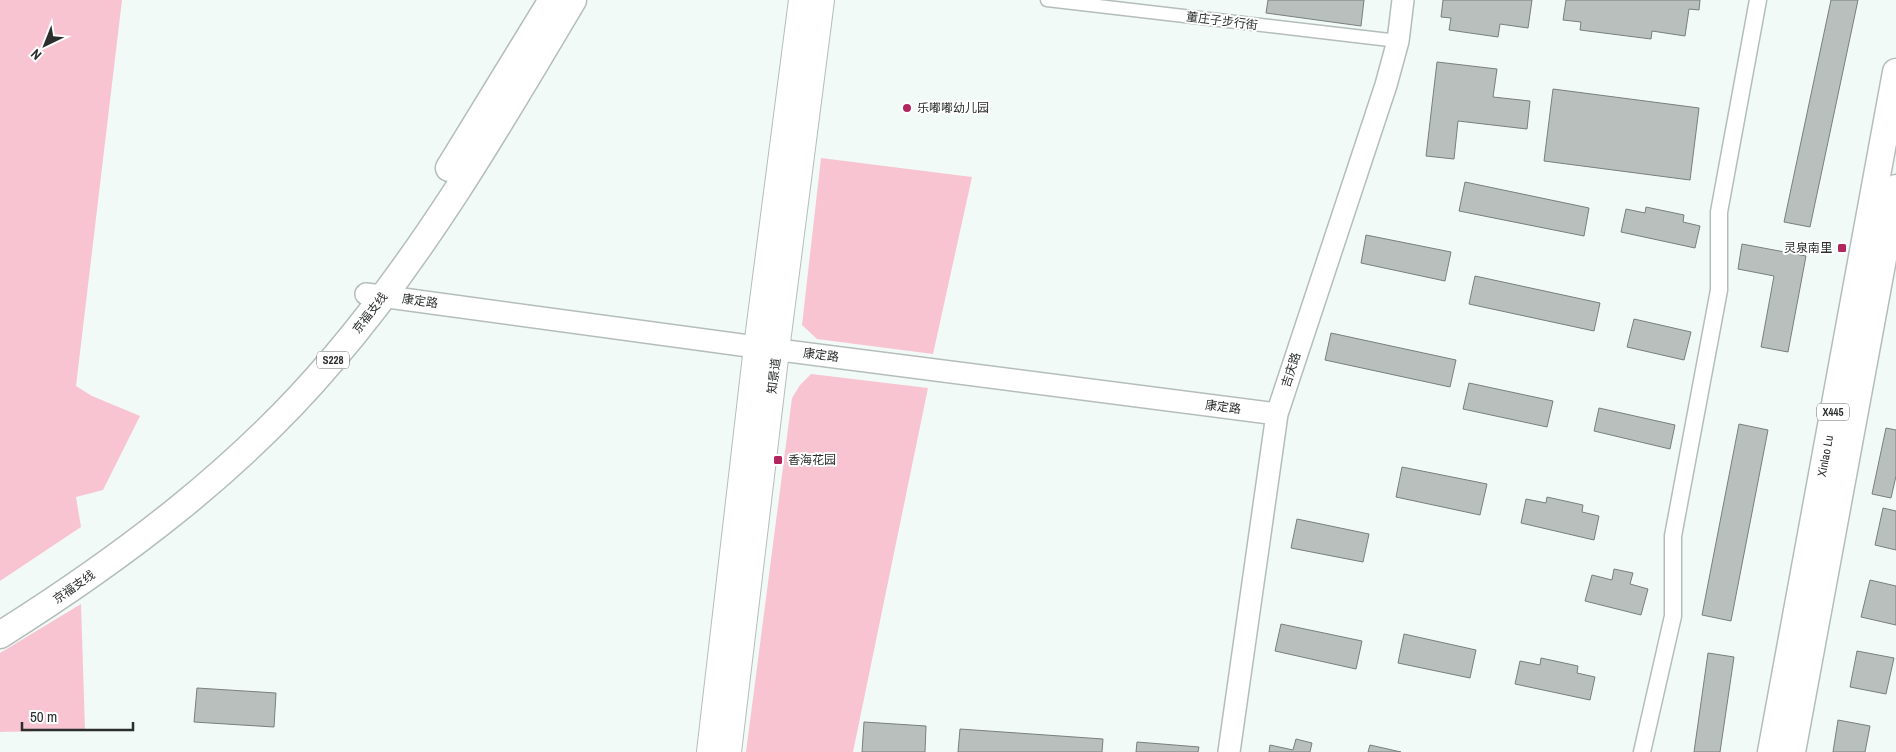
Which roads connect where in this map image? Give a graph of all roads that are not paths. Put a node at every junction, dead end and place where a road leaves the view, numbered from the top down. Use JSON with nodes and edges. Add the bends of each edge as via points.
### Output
{"nodes":[{"id":1,"x":552,"y":0,"type":"edge"},
{"id":2,"x":573,"y":0,"type":"edge"},
{"id":3,"x":801,"y":0,"type":"edge"},
{"id":4,"x":822,"y":0,"type":"edge"},
{"id":5,"x":1047,"y":0,"type":"edge"},
{"id":6,"x":1404,"y":0,"type":"edge"},
{"id":7,"x":1758,"y":0,"type":"edge"},
{"id":8,"x":1398,"y":41,"type":"junction"},
{"id":9,"x":1896,"y":72,"type":"edge"},
{"id":10,"x":1896,"y":188,"type":"edge"},
{"id":11,"x":375,"y":295,"type":"junction"},
{"id":12,"x":767,"y":348,"type":"junction"},
{"id":13,"x":1276,"y":414,"type":"junction"},
{"id":14,"x":0,"y":614,"type":"edge"},
{"id":15,"x":0,"y":635,"type":"edge"},
{"id":16,"x":709,"y":752,"type":"edge"},
{"id":17,"x":729,"y":752,"type":"edge"},
{"id":18,"x":1229,"y":752,"type":"edge"},
{"id":19,"x":1642,"y":752,"type":"edge"},
{"id":20,"x":1771,"y":752,"type":"edge"},
{"id":21,"x":1792,"y":752,"type":"edge"}],
"edges":[{"from":1,"to":11,"type":"main road","name":"京福支线","number":"S228"},
{"from":2,"to":11,"type":"main road","name":"京福支线","number":"S228","via":[[468,172]]},
{"from":3,"to":12,"type":"main road","name":"知景道"},
{"from":4,"to":12,"type":"main road","name":"知景道"},
{"from":5,"to":8,"type":"street","name":"董庄子步行街"},
{"from":6,"to":8,"type":"street","name":"吉庆路"},
{"from":7,"to":19,"type":"street","via":[[1719,212],[1719,290],[1673,536],[1673,616]]},
{"from":8,"to":13,"type":"street","name":"吉庆路"},
{"from":9,"to":20,"type":"main road","name":"Xinlao Lu","number":"X445"},
{"from":10,"to":21,"type":"main road","name":"Xinlao Lu","number":"X445"},
{"from":11,"to":12,"type":"street","name":"康定路"},
{"from":11,"to":14,"type":"main road","name":"京福支线","number":"S228","via":[[267,405],[183,483],[110,541]]},
{"from":11,"to":15,"type":"main road","name":"京福支线","number":"S228","via":[[333,359],[276,421],[236,458],[121,554]]},
{"from":12,"to":13,"type":"street","name":"康定路"},
{"from":12,"to":16,"type":"main road","name":"知景道"},
{"from":12,"to":17,"type":"main road","name":"知景道"},
{"from":13,"to":18,"type":"street","name":"吉庆路"}]}
